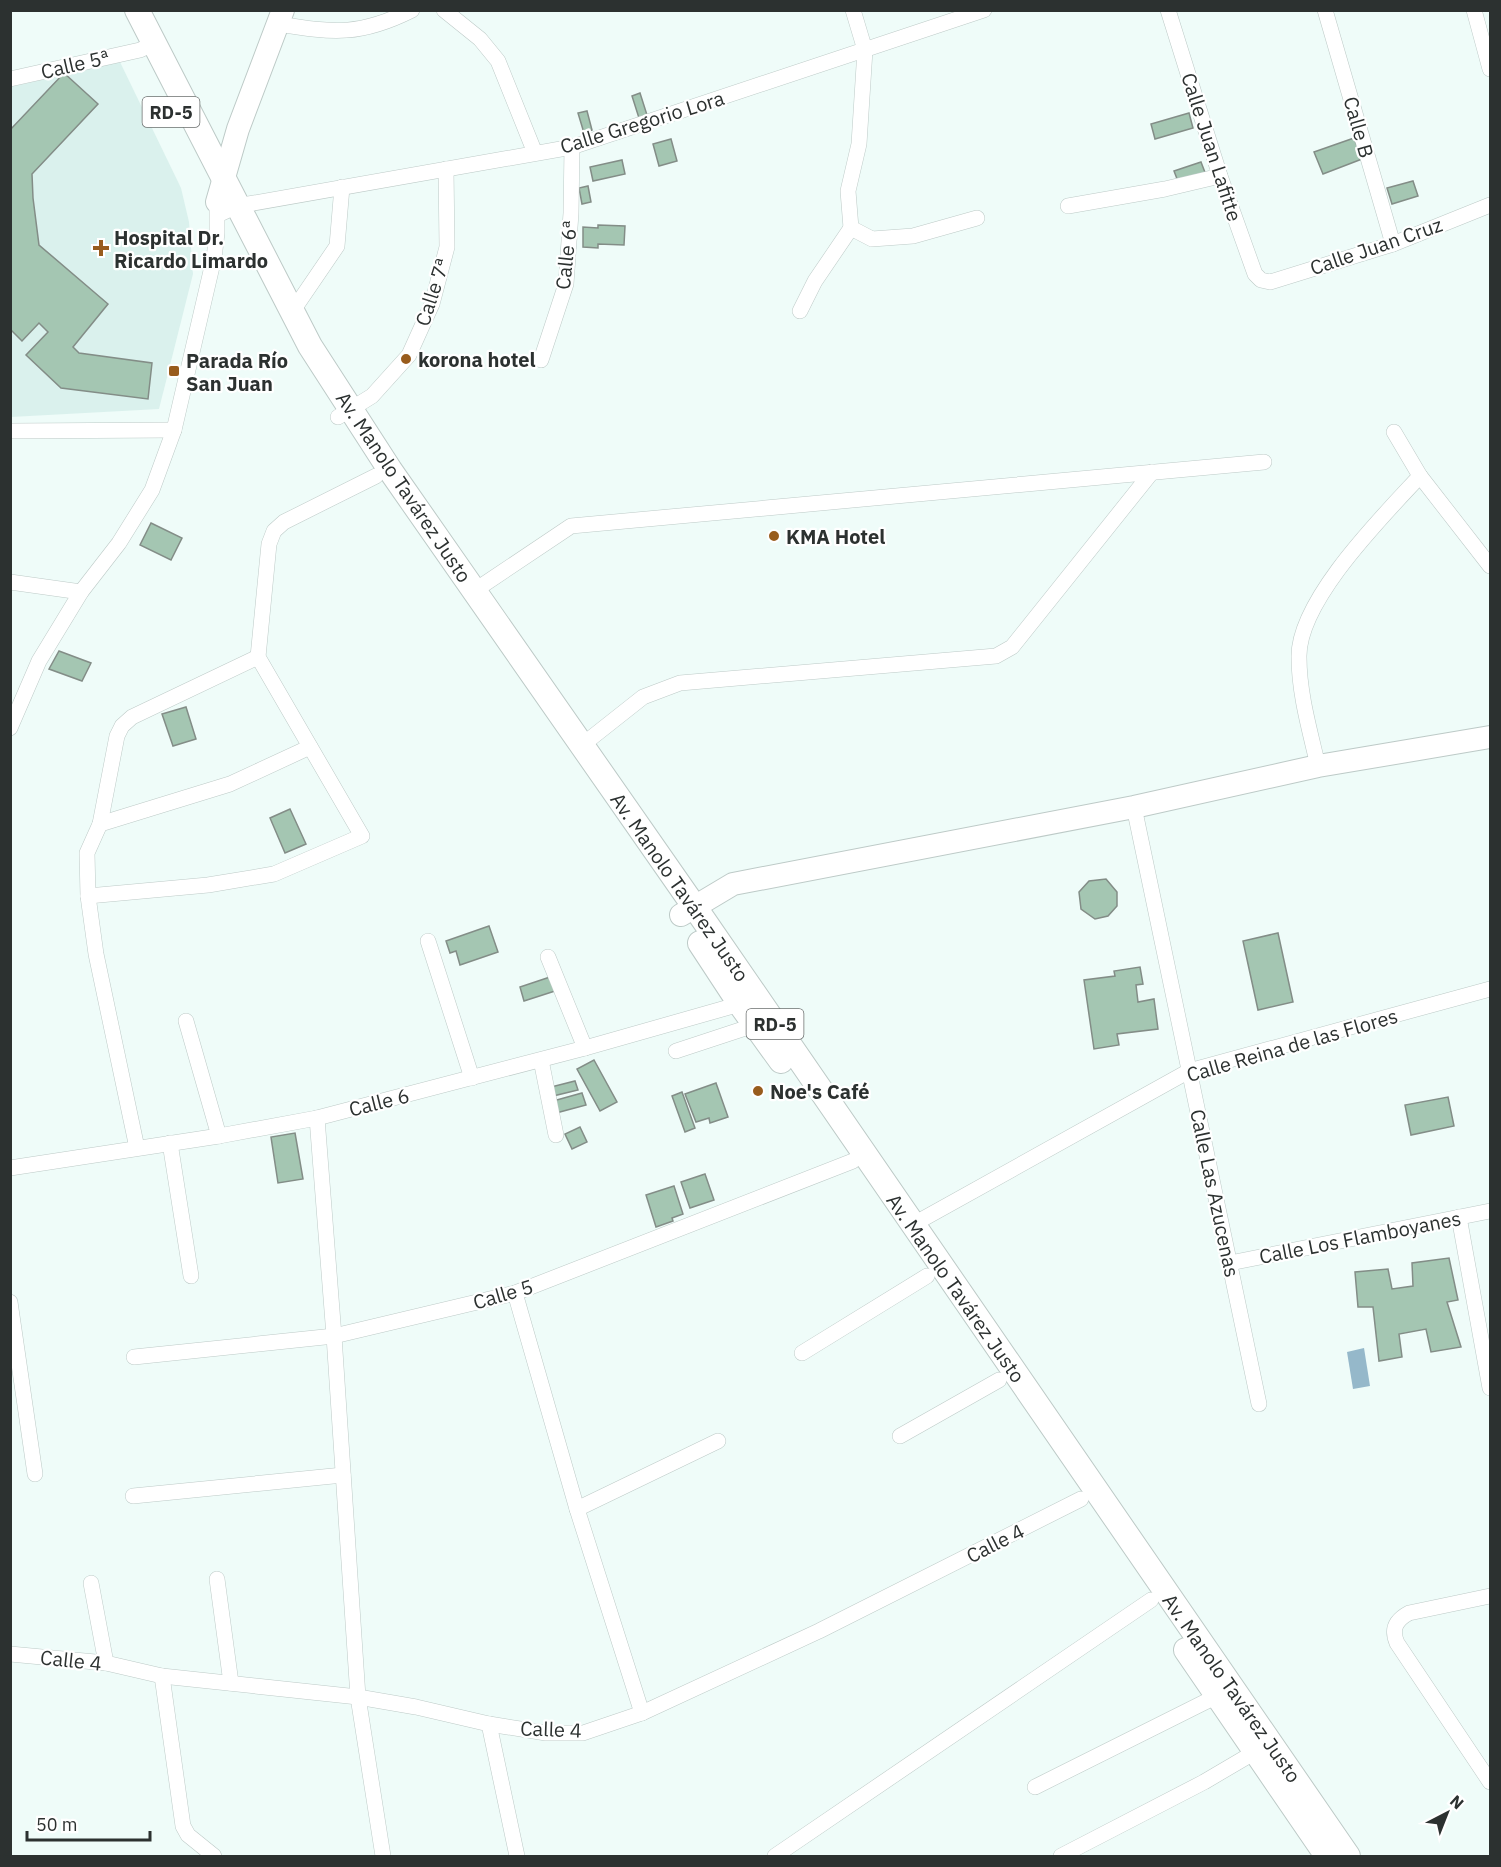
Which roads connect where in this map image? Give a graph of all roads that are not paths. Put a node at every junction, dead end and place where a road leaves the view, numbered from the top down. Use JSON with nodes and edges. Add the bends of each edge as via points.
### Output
{"nodes":[{"id":1,"x":120,"y":10,"type":"edge"},
{"id":2,"x":137,"y":10,"type":"edge"},
{"id":3,"x":412,"y":10,"type":"edge"},
{"id":4,"x":444,"y":10,"type":"edge"},
{"id":5,"x":853,"y":10,"type":"edge"},
{"id":6,"x":984,"y":10,"type":"edge"},
{"id":7,"x":1168,"y":10,"type":"edge"},
{"id":8,"x":1325,"y":10,"type":"edge"},
{"id":9,"x":1474,"y":10,"type":"edge"},
{"id":10,"x":280,"y":17,"type":"edge"},
{"id":11,"x":147,"y":47,"type":"junction"},
{"id":12,"x":865,"y":50,"type":"junction"},
{"id":13,"x":1491,"y":69,"type":"edge"},
{"id":14,"x":158,"y":70,"type":"junction"},
{"id":15,"x":10,"y":79,"type":"edge"},
{"id":16,"x":572,"y":147,"type":"junction"},
{"id":17,"x":536,"y":153,"type":"junction"},
{"id":18,"x":446,"y":169,"type":"junction"},
{"id":19,"x":1220,"y":176,"type":"junction"},
{"id":20,"x":223,"y":178,"type":"junction"},
{"id":21,"x":342,"y":187,"type":"junction"},
{"id":22,"x":1491,"y":205,"type":"edge"},
{"id":23,"x":1068,"y":206,"type":"dead end"},
{"id":24,"x":225,"y":207,"type":"junction"},
{"id":25,"x":977,"y":218,"type":"dead end"},
{"id":26,"x":851,"y":228,"type":"junction"},
{"id":27,"x":1393,"y":244,"type":"junction"},
{"id":28,"x":1261,"y":280,"type":"joint"},
{"id":29,"x":800,"y":310,"type":"dead end"},
{"id":30,"x":292,"y":312,"type":"junction"},
{"id":31,"x":541,"y":360,"type":"dead end"},
{"id":32,"x":345,"y":413,"type":"junction"},
{"id":33,"x":174,"y":429,"type":"junction"},
{"id":34,"x":10,"y":431,"type":"edge"},
{"id":35,"x":1394,"y":432,"type":"dead end"},
{"id":36,"x":1264,"y":462,"type":"dead end"},
{"id":37,"x":1152,"y":472,"type":"junction"},
{"id":38,"x":376,"y":476,"type":"junction"},
{"id":39,"x":1419,"y":476,"type":"junction"},
{"id":40,"x":1491,"y":566,"type":"edge"},
{"id":41,"x":10,"y":582,"type":"edge"},
{"id":42,"x":474,"y":591,"type":"junction"},
{"id":43,"x":81,"y":592,"type":"junction"},
{"id":44,"x":258,"y":657,"type":"junction"},
{"id":45,"x":10,"y":728,"type":"edge"},
{"id":46,"x":1491,"y":738,"type":"edge"},
{"id":47,"x":581,"y":746,"type":"junction"},
{"id":48,"x":310,"y":747,"type":"junction"},
{"id":49,"x":1318,"y":766,"type":"junction"},
{"id":50,"x":1134,"y":807,"type":"junction"},
{"id":51,"x":100,"y":824,"type":"junction"},
{"id":52,"x":88,"y":896,"type":"junction"},
{"id":53,"x":688,"y":910,"type":"junction"},
{"id":54,"x":428,"y":941,"type":"dead end"},
{"id":55,"x":548,"y":957,"type":"dead end"},
{"id":56,"x":1491,"y":989,"type":"edge"},
{"id":57,"x":740,"y":1004,"type":"junction"},
{"id":58,"x":186,"y":1021,"type":"dead end"},
{"id":59,"x":755,"y":1025,"type":"junction"},
{"id":60,"x":585,"y":1048,"type":"junction"},
{"id":61,"x":675,"y":1051,"type":"dead end"},
{"id":62,"x":541,"y":1060,"type":"junction"},
{"id":63,"x":1189,"y":1071,"type":"junction"},
{"id":64,"x":472,"y":1078,"type":"junction"},
{"id":65,"x":316,"y":1118,"type":"junction"},
{"id":66,"x":556,"y":1135,"type":"dead end"},
{"id":67,"x":219,"y":1136,"type":"junction"},
{"id":68,"x":170,"y":1143,"type":"junction"},
{"id":69,"x":137,"y":1148,"type":"junction"},
{"id":70,"x":853,"y":1161,"type":"junction"},
{"id":71,"x":10,"y":1168,"type":"edge"},
{"id":72,"x":1491,"y":1211,"type":"edge"},
{"id":73,"x":1459,"y":1217,"type":"junction"},
{"id":74,"x":912,"y":1225,"type":"junction"},
{"id":75,"x":1230,"y":1263,"type":"junction"},
{"id":76,"x":191,"y":1276,"type":"dead end"},
{"id":77,"x":927,"y":1276,"type":"junction"},
{"id":78,"x":515,"y":1293,"type":"junction"},
{"id":79,"x":10,"y":1302,"type":"edge"},
{"id":80,"x":334,"y":1336,"type":"junction"},
{"id":81,"x":802,"y":1353,"type":"dead end"},
{"id":82,"x":134,"y":1357,"type":"dead end"},
{"id":83,"x":999,"y":1380,"type":"junction"},
{"id":84,"x":1491,"y":1388,"type":"edge"},
{"id":85,"x":1259,"y":1404,"type":"dead end"},
{"id":86,"x":900,"y":1436,"type":"dead end"},
{"id":87,"x":718,"y":1441,"type":"dead end"},
{"id":88,"x":35,"y":1474,"type":"dead end"},
{"id":89,"x":343,"y":1475,"type":"junction"},
{"id":90,"x":133,"y":1496,"type":"dead end"},
{"id":91,"x":1081,"y":1499,"type":"junction"},
{"id":92,"x":578,"y":1509,"type":"junction"},
{"id":93,"x":217,"y":1579,"type":"dead end"},
{"id":94,"x":91,"y":1582,"type":"dead end"},
{"id":95,"x":1491,"y":1596,"type":"edge"},
{"id":96,"x":1151,"y":1600,"type":"junction"},
{"id":97,"x":10,"y":1654,"type":"edge"},
{"id":98,"x":106,"y":1663,"type":"junction"},
{"id":99,"x":162,"y":1676,"type":"junction"},
{"id":100,"x":231,"y":1683,"type":"junction"},
{"id":101,"x":1217,"y":1695,"type":"junction"},
{"id":102,"x":357,"y":1697,"type":"junction"},
{"id":103,"x":642,"y":1713,"type":"junction"},
{"id":104,"x":489,"y":1724,"type":"junction"},
{"id":105,"x":1255,"y":1752,"type":"junction"},
{"id":106,"x":1486,"y":1764,"type":"edge"},
{"id":107,"x":1491,"y":1782,"type":"edge"},
{"id":108,"x":1035,"y":1786,"type":"dead end"},
{"id":109,"x":214,"y":1857,"type":"edge"},
{"id":110,"x":383,"y":1857,"type":"edge"},
{"id":111,"x":517,"y":1857,"type":"edge"},
{"id":112,"x":775,"y":1857,"type":"edge"},
{"id":113,"x":1061,"y":1857,"type":"edge"},
{"id":114,"x":1327,"y":1857,"type":"edge"},
{"id":115,"x":1348,"y":1857,"type":"edge"}],
"edges":[{"from":1,"to":11,"type":"main road","name":"Av. Manolo Tavárez Justo","number":"RD-5"},
{"from":2,"to":11,"type":"main road","name":"Av. Manolo Tavárez Justo","number":"RD-5"},
{"from":3,"to":10,"type":"street","via":[[391,21],[357,30],[324,31]]},
{"from":4,"to":17,"type":"street","via":[[480,39],[498,61]]},
{"from":5,"to":12,"type":"street"},
{"from":6,"to":12,"type":"street","name":"Calle Gregorio Lora"},
{"from":7,"to":19,"type":"street","name":"Calle Juan Lafitte"},
{"from":8,"to":27,"type":"street","name":"Calle B"},
{"from":9,"to":13,"type":"street"},
{"from":10,"to":20,"type":"street"},
{"from":11,"to":14,"type":"main road","name":"Av. Manolo Tavárez Justo","number":"RD-5"},
{"from":11,"to":15,"type":"street","name":"Calle 5ª"},
{"from":12,"to":16,"type":"street","name":"Calle Gregorio Lora"},
{"from":12,"to":26,"type":"street","via":[[859,144],[848,191]]},
{"from":14,"to":20,"type":"main road","name":"Av. Manolo Tavárez Justo","number":"RD-5"},
{"from":14,"to":24,"type":"main road","name":"Av. Manolo Tavárez Justo","number":"RD-5"},
{"from":16,"to":17,"type":"street","name":"Calle Gregorio Lora"},
{"from":16,"to":31,"type":"street","name":"Calle 6ª","via":[[566,284]]},
{"from":17,"to":18,"type":"street","name":"Calle Gregorio Lora"},
{"from":18,"to":21,"type":"street","name":"Calle Gregorio Lora"},
{"from":18,"to":32,"type":"street","name":"Calle 7ª","via":[[447,247],[432,304],[409,355],[372,396]]},
{"from":19,"to":23,"type":"street"},
{"from":19,"to":28,"type":"street","name":"Calle Juan Lafitte","via":[[1255,274]]},
{"from":20,"to":24,"type":"main road","name":"Av. Manolo Tavárez Justo","number":"RD-5"},
{"from":21,"to":24,"type":"street","name":"Calle Gregorio Lora"},
{"from":21,"to":30,"type":"street","via":[[337,246]]},
{"from":22,"to":27,"type":"street","name":"Calle Juan Cruz"},
{"from":24,"to":30,"type":"main road","name":"Av. Manolo Tavárez Justo","number":"RD-5"},
{"from":24,"to":32,"type":"main road","name":"Av. Manolo Tavárez Justo","number":"RD-5","via":[[296,352]]},
{"from":24,"to":33,"type":"street"},
{"from":25,"to":26,"type":"street","via":[[913,236],[872,239]]},
{"from":26,"to":29,"type":"street"},
{"from":27,"to":28,"type":"street","name":"Calle Juan Cruz","via":[[1270,282]]},
{"from":30,"to":32,"type":"main road","name":"Av. Manolo Tavárez Justo","number":"RD-5"},
{"from":32,"to":38,"type":"main road","name":"Av. Manolo Tavárez Justo","number":"RD-5"},
{"from":32,"to":42,"type":"main road","name":"Av. Manolo Tavárez Justo","number":"RD-5"},
{"from":33,"to":34,"type":"street"},
{"from":33,"to":43,"type":"street","via":[[152,490],[119,543]]},
{"from":35,"to":39,"type":"street"},
{"from":36,"to":37,"type":"street"},
{"from":37,"to":42,"type":"street","via":[[571,526]]},
{"from":37,"to":47,"type":"street","via":[[1012,647],[996,656],[680,683],[643,697]]},
{"from":38,"to":44,"type":"street","via":[[284,522],[274,531],[269,544]]},
{"from":38,"to":53,"type":"main road","name":"Av. Manolo Tavárez Justo","number":"RD-5","via":[[569,756]]},
{"from":39,"to":40,"type":"street"},
{"from":39,"to":49,"type":"street","via":[[1349,554],[1304,627],[1298,655],[1301,689]]},
{"from":41,"to":43,"type":"street"},
{"from":42,"to":47,"type":"main road","name":"Av. Manolo Tavárez Justo","number":"RD-5"},
{"from":43,"to":45,"type":"street","via":[[39,660]]},
{"from":44,"to":48,"type":"street"},
{"from":44,"to":51,"type":"street","via":[[132,717],[122,726]]},
{"from":46,"to":49,"type":"street"},
{"from":47,"to":53,"type":"main road","name":"Av. Manolo Tavárez Justo","number":"RD-5"},
{"from":48,"to":51,"type":"street","via":[[230,784]]},
{"from":48,"to":52,"type":"street","via":[[362,836],[274,874],[208,885]]},
{"from":49,"to":50,"type":"street"},
{"from":50,"to":53,"type":"street","via":[[733,884]]},
{"from":50,"to":63,"type":"street","name":"Calle Las Azucenas"},
{"from":51,"to":52,"type":"street","via":[[87,853]]},
{"from":52,"to":69,"type":"street","via":[[96,954]]},
{"from":53,"to":57,"type":"main road","name":"Av. Manolo Tavárez Justo","number":"RD-5"},
{"from":53,"to":74,"type":"main road","name":"Av. Manolo Tavárez Justo","number":"RD-5"},
{"from":54,"to":64,"type":"street"},
{"from":55,"to":60,"type":"street"},
{"from":56,"to":63,"type":"street","name":"Calle Reina de las Flores"},
{"from":57,"to":59,"type":"main road","name":"Av. Manolo Tavárez Justo","number":"RD-5"},
{"from":57,"to":60,"type":"street","name":"Calle 6"},
{"from":58,"to":67,"type":"street"},
{"from":59,"to":61,"type":"street"},
{"from":59,"to":70,"type":"main road","name":"Av. Manolo Tavárez Justo","number":"RD-5"},
{"from":60,"to":62,"type":"street","name":"Calle 6"},
{"from":62,"to":64,"type":"street","name":"Calle 6"},
{"from":62,"to":66,"type":"street"},
{"from":63,"to":74,"type":"street","name":"Calle Reina de las Flores"},
{"from":63,"to":75,"type":"street","name":"Calle Las Azucenas"},
{"from":64,"to":65,"type":"street","name":"Calle 6"},
{"from":65,"to":67,"type":"street","name":"Calle 6"},
{"from":65,"to":80,"type":"street"},
{"from":67,"to":68,"type":"street","name":"Calle 6"},
{"from":68,"to":69,"type":"street","name":"Calle 6"},
{"from":68,"to":76,"type":"street"},
{"from":69,"to":71,"type":"street","name":"Calle 6"},
{"from":70,"to":77,"type":"main road","name":"Av. Manolo Tavárez Justo","number":"RD-5"},
{"from":70,"to":78,"type":"street","name":"Calle 5"},
{"from":72,"to":73,"type":"street","name":"Calle Los Flamboyanes"},
{"from":73,"to":75,"type":"street","name":"Calle Los Flamboyanes"},
{"from":73,"to":84,"type":"street"},
{"from":74,"to":115,"type":"main road","name":"Av. Manolo Tavárez Justo","number":"RD-5"},
{"from":75,"to":85,"type":"street","name":"Calle Las Azucenas"},
{"from":77,"to":81,"type":"street"},
{"from":77,"to":83,"type":"main road","name":"Av. Manolo Tavárez Justo","number":"RD-5"},
{"from":78,"to":80,"type":"street","name":"Calle 5"},
{"from":78,"to":92,"type":"street"},
{"from":79,"to":88,"type":"street"},
{"from":80,"to":82,"type":"street","name":"Calle 5"},
{"from":80,"to":89,"type":"street"},
{"from":83,"to":86,"type":"street"},
{"from":83,"to":91,"type":"main road","name":"Av. Manolo Tavárez Justo","number":"RD-5"},
{"from":87,"to":92,"type":"street"},
{"from":89,"to":90,"type":"street"},
{"from":89,"to":102,"type":"street"},
{"from":91,"to":96,"type":"main road","name":"Av. Manolo Tavárez Justo","number":"RD-5"},
{"from":91,"to":103,"type":"street","name":"Calle 4","via":[[819,1631]]},
{"from":92,"to":103,"type":"street"},
{"from":93,"to":100,"type":"street"},
{"from":94,"to":98,"type":"street"},
{"from":95,"to":106,"type":"street","via":[[1409,1613],[1400,1618],[1393,1634]]},
{"from":96,"to":101,"type":"main road","name":"Av. Manolo Tavárez Justo","number":"RD-5"},
{"from":96,"to":112,"type":"street"},
{"from":97,"to":98,"type":"street","name":"Calle 4"},
{"from":98,"to":99,"type":"street","name":"Calle 4"},
{"from":99,"to":100,"type":"street","name":"Calle 4"},
{"from":99,"to":109,"type":"street","via":[[183,1826]]},
{"from":100,"to":102,"type":"street","name":"Calle 4"},
{"from":101,"to":105,"type":"main road","name":"Av. Manolo Tavárez Justo","number":"RD-5"},
{"from":101,"to":108,"type":"street"},
{"from":102,"to":104,"type":"street","name":"Calle 4"},
{"from":102,"to":110,"type":"street"},
{"from":103,"to":104,"type":"street","name":"Calle 4","via":[[583,1733],[546,1733]]},
{"from":104,"to":111,"type":"street"},
{"from":105,"to":113,"type":"street"},
{"from":105,"to":114,"type":"main road","name":"Av. Manolo Tavárez Justo","number":"RD-5"},
{"from":106,"to":107,"type":"street"}]}
